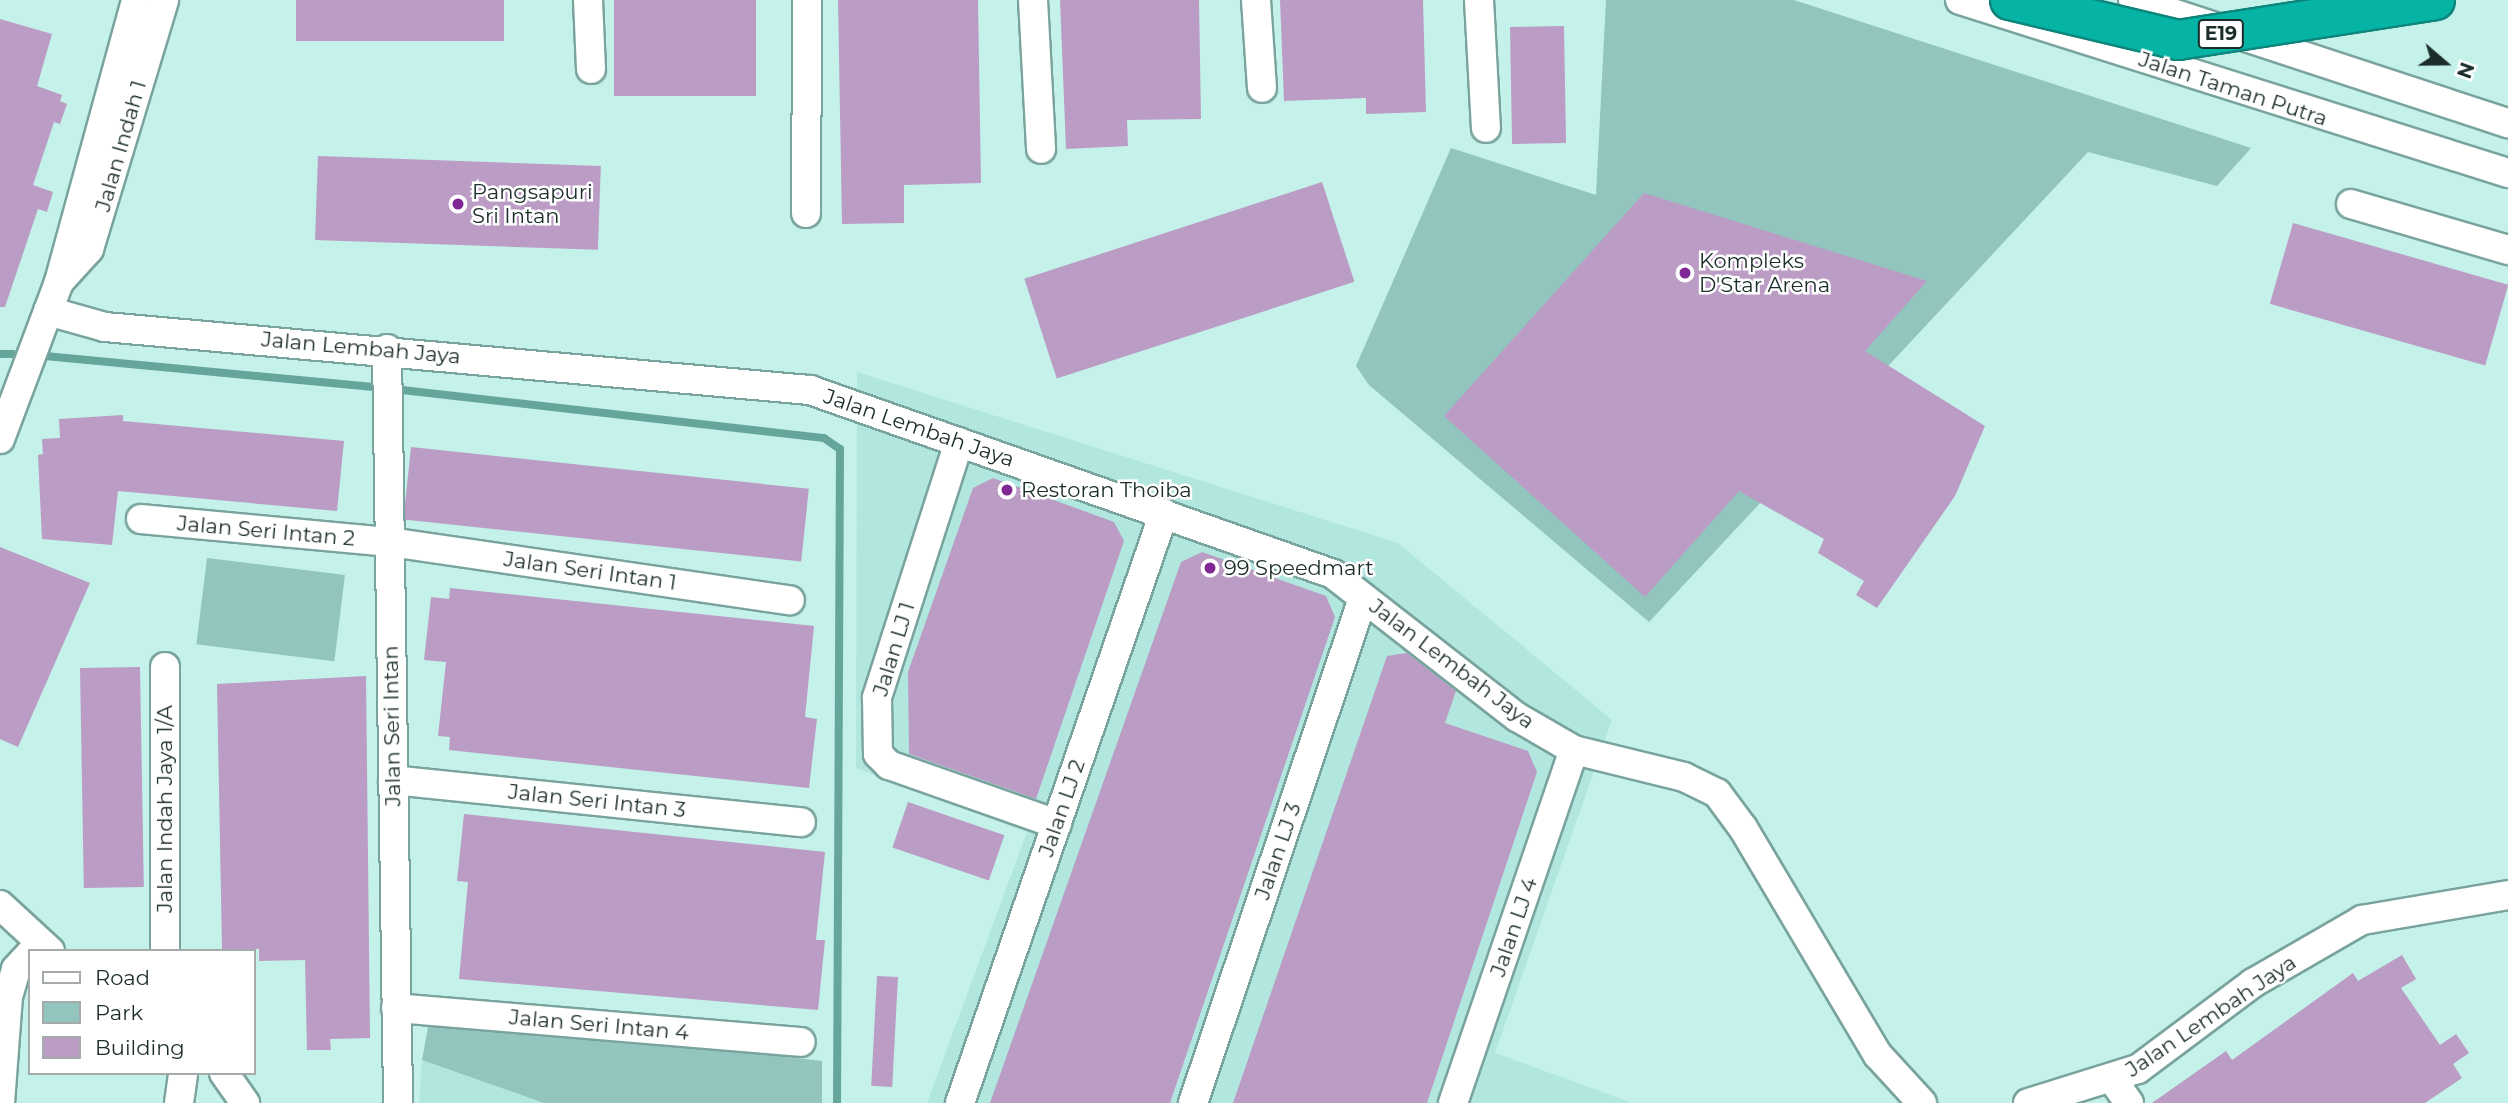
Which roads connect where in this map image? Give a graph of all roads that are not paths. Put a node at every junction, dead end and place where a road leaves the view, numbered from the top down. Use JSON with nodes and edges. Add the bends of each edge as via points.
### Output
{"nodes":[{"id":1,"x":136,"y":0,"type":"edge"},
{"id":2,"x":164,"y":0,"type":"edge"},
{"id":3,"x":588,"y":0,"type":"edge"},
{"id":4,"x":807,"y":0,"type":"edge"},
{"id":5,"x":1033,"y":0,"type":"edge"},
{"id":6,"x":1256,"y":0,"type":"edge"},
{"id":7,"x":1479,"y":0,"type":"edge"},
{"id":8,"x":1960,"y":0,"type":"edge"},
{"id":9,"x":2010,"y":0,"type":"edge"},
{"id":10,"x":2133,"y":0,"type":"edge"},
{"id":11,"x":2435,"y":0,"type":"edge"},
{"id":12,"x":591,"y":69,"type":"dead end"},
{"id":13,"x":1262,"y":88,"type":"dead end"},
{"id":14,"x":2508,"y":123,"type":"edge"},
{"id":15,"x":1486,"y":128,"type":"dead end"},
{"id":16,"x":1041,"y":149,"type":"dead end"},
{"id":17,"x":2508,"y":173,"type":"edge"},
{"id":18,"x":2351,"y":204,"type":"dead end"},
{"id":19,"x":806,"y":213,"type":"dead end"},
{"id":20,"x":2508,"y":250,"type":"edge"},
{"id":21,"x":60,"y":282,"type":"junction"},
{"id":22,"x":48,"y":311,"type":"junction"},
{"id":23,"x":387,"y":349,"type":"junction"},
{"id":24,"x":0,"y":439,"type":"edge"},
{"id":25,"x":959,"y":442,"type":"junction"},
{"id":26,"x":1164,"y":513,"type":"junction"},
{"id":27,"x":141,"y":519,"type":"dead end"},
{"id":28,"x":390,"y":542,"type":"junction"},
{"id":29,"x":1363,"y":598,"type":"junction"},
{"id":30,"x":790,"y":600,"type":"dead end"},
{"id":31,"x":165,"y":667,"type":"dead end"},
{"id":32,"x":1574,"y":750,"type":"junction"},
{"id":33,"x":393,"y":780,"type":"junction"},
{"id":34,"x":801,"y":822,"type":"dead end"},
{"id":35,"x":1056,"y":824,"type":"junction"},
{"id":36,"x":2508,"y":895,"type":"edge"},
{"id":37,"x":0,"y":905,"type":"edge"},
{"id":38,"x":37,"y":949,"type":"edge"},
{"id":39,"x":165,"y":949,"type":"edge"},
{"id":40,"x":28,"y":959,"type":"edge"},
{"id":41,"x":396,"y":1008,"type":"junction"},
{"id":42,"x":801,"y":1042,"type":"dead end"},
{"id":43,"x":183,"y":1075,"type":"edge"},
{"id":44,"x":225,"y":1075,"type":"edge"},
{"id":45,"x":2121,"y":1091,"type":"edge"},
{"id":46,"x":0,"y":1103,"type":"edge"},
{"id":47,"x":179,"y":1103,"type":"edge"},
{"id":48,"x":245,"y":1103,"type":"edge"},
{"id":49,"x":398,"y":1103,"type":"edge"},
{"id":50,"x":960,"y":1103,"type":"edge"},
{"id":51,"x":1193,"y":1103,"type":"edge"},
{"id":52,"x":1453,"y":1103,"type":"edge"},
{"id":53,"x":1922,"y":1103,"type":"edge"},
{"id":54,"x":2028,"y":1103,"type":"edge"}],
"edges":[{"from":1,"to":21,"type":"street","name":"Jalan Indah 1"},
{"from":2,"to":21,"type":"street","name":"Jalan Indah 1","via":[[89,249]]},
{"from":3,"to":12,"type":"street"},
{"from":4,"to":19,"type":"street"},
{"from":5,"to":16,"type":"street"},
{"from":6,"to":13,"type":"street"},
{"from":7,"to":15,"type":"street"},
{"from":8,"to":17,"type":"street","name":"Jalan Taman Putra"},
{"from":9,"to":11,"type":"highway","number":"E19","bridge":true,"via":[[2178,40]]},
{"from":10,"to":14,"type":"street"},
{"from":18,"to":20,"type":"street"},
{"from":21,"to":22,"type":"street","name":"Jalan Indah 1"},
{"from":22,"to":23,"type":"street","name":"Jalan Lembah Jaya","via":[[105,327]]},
{"from":22,"to":24,"type":"street","name":"Jalan Indah 1"},
{"from":23,"to":25,"type":"street","name":"Jalan Lembah Jaya","via":[[810,390]]},
{"from":23,"to":28,"type":"street","name":"Jalan Seri Intan"},
{"from":25,"to":26,"type":"street","name":"Jalan Lembah Jaya"},
{"from":25,"to":35,"type":"street","name":"Jalan LJ 1","via":[[877,698],[878,754],[889,765]]},
{"from":26,"to":29,"type":"street","name":"Jalan Lembah Jaya","via":[[1333,574]]},
{"from":26,"to":35,"type":"street","name":"Jalan LJ 2"},
{"from":27,"to":28,"type":"street","name":"Jalan Seri Intan 2"},
{"from":28,"to":30,"type":"street","name":"Jalan Seri Intan 1"},
{"from":28,"to":33,"type":"street","name":"Jalan Seri Intan"},
{"from":29,"to":32,"type":"street","name":"Jalan Lembah Jaya","via":[[1474,678],[1517,717]]},
{"from":29,"to":51,"type":"street","name":"Jalan LJ 3"},
{"from":31,"to":39,"type":"street","name":"Jalan Indah Jaya 1/A"},
{"from":32,"to":52,"type":"street","name":"Jalan LJ 4"},
{"from":32,"to":53,"type":"street","name":"Jalan Lembah Jaya","via":[[1684,777],[1717,793],[1744,828],[1878,1055]]},
{"from":33,"to":34,"type":"street","name":"Jalan Seri Intan 3"},
{"from":33,"to":41,"type":"street","name":"Jalan Seri Intan"},
{"from":35,"to":50,"type":"street","name":"Jalan LJ 2"},
{"from":36,"to":45,"type":"street","name":"Jalan Lembah Jaya","via":[[2362,920],[2253,983],[2138,1069]]},
{"from":37,"to":38,"type":"street"},
{"from":40,"to":46,"type":"street","via":[[16,969],[8,997]]},
{"from":41,"to":42,"type":"street","name":"Jalan Seri Intan 4"},
{"from":41,"to":49,"type":"street","name":"Jalan Seri Intan"},
{"from":43,"to":47,"type":"street"},
{"from":44,"to":48,"type":"street"},
{"from":45,"to":54,"type":"street","name":"Jalan Lembah Jaya"}]}
